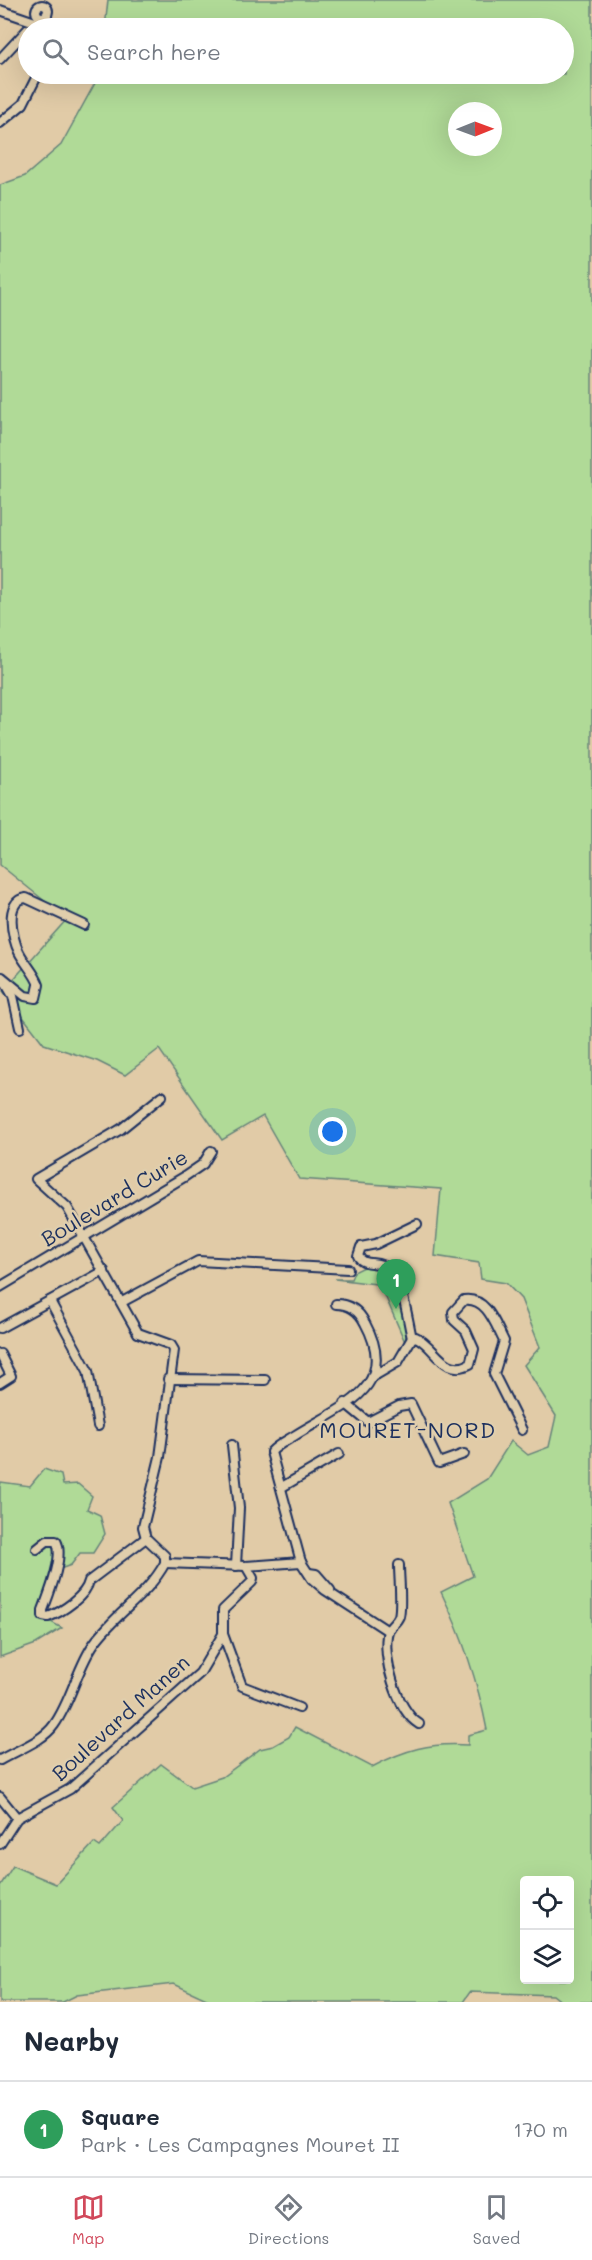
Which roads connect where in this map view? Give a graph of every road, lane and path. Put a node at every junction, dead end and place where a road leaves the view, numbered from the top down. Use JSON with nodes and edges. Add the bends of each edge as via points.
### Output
{"nodes":[{"id":1,"x":36,"y":4,"type":"edge"},
{"id":2,"x":0,"y":10,"type":"edge"},
{"id":3,"x":43,"y":13,"type":"edge"},
{"id":4,"x":18,"y":40,"type":"edge"},
{"id":5,"x":0,"y":59,"type":"edge"},
{"id":6,"x":33,"y":84,"type":"edge"},
{"id":7,"x":0,"y":123,"type":"edge"},
{"id":8,"x":84,"y":924,"type":"dead end"},
{"id":9,"x":1,"y":976,"type":"edge"},
{"id":10,"x":20,"y":1028,"type":"dead end"},
{"id":11,"x":162,"y":1096,"type":"dead end"},
{"id":12,"x":211,"y":1151,"type":"dead end"},
{"id":13,"x":417,"y":1224,"type":"dead end"},
{"id":14,"x":84,"y":1238,"type":"junction"},
{"id":15,"x":348,"y":1269,"type":"dead end"},
{"id":16,"x":104,"y":1271,"type":"junction"},
{"id":17,"x":0,"y":1287,"type":"edge"},
{"id":18,"x":50,"y":1301,"type":"junction"},
{"id":19,"x":122,"y":1302,"type":"junction"},
{"id":20,"x":336,"y":1304,"type":"dead end"},
{"id":21,"x":0,"y":1327,"type":"edge"},
{"id":22,"x":412,"y":1338,"type":"junction"},
{"id":23,"x":0,"y":1354,"type":"edge"},
{"id":24,"x":374,"y":1376,"type":"junction"},
{"id":25,"x":168,"y":1379,"type":"junction"},
{"id":26,"x":265,"y":1380,"type":"dead end"},
{"id":27,"x":0,"y":1383,"type":"edge"},
{"id":28,"x":345,"y":1403,"type":"junction"},
{"id":29,"x":98,"y":1426,"type":"dead end"},
{"id":30,"x":522,"y":1430,"type":"dead end"},
{"id":31,"x":232,"y":1445,"type":"dead end"},
{"id":32,"x":339,"y":1454,"type":"dead end"},
{"id":33,"x":464,"y":1454,"type":"dead end"},
{"id":34,"x":282,"y":1487,"type":"junction"},
{"id":35,"x":146,"y":1538,"type":"junction"},
{"id":36,"x":37,"y":1549,"type":"dead end"},
{"id":37,"x":301,"y":1562,"type":"junction"},
{"id":38,"x":165,"y":1563,"type":"junction"},
{"id":39,"x":399,"y":1565,"type":"dead end"},
{"id":40,"x":236,"y":1566,"type":"junction"},
{"id":41,"x":246,"y":1566,"type":"junction"},
{"id":42,"x":388,"y":1631,"type":"junction"},
{"id":43,"x":223,"y":1634,"type":"junction"},
{"id":44,"x":298,"y":1708,"type":"dead end"},
{"id":45,"x":419,"y":1724,"type":"dead end"},
{"id":46,"x":0,"y":1760,"type":"edge"},
{"id":47,"x":0,"y":1797,"type":"edge"},
{"id":48,"x":17,"y":1818,"type":"junction"},
{"id":49,"x":0,"y":1844,"type":"edge"}],
"edges":[{"from":1,"to":3,"type":"street"},
{"from":2,"to":3,"type":"street"},
{"from":4,"to":5,"type":"street"},
{"from":6,"to":7,"type":"street","via":[[22,104]]},
{"from":8,"to":9,"type":"street","via":[[21,898],[12,912],[14,937],[39,985],[36,998],[25,996]]},
{"from":9,"to":10,"type":"street","via":[[13,996]]},
{"from":11,"to":14,"type":"street","via":[[121,1129],[36,1179],[67,1207]]},
{"from":12,"to":14,"type":"street","name":"Boulevard Curie","via":[[203,1164]]},
{"from":13,"to":22,"type":"street","via":[[361,1247],[358,1256],[366,1263],[382,1265],[393,1275]]},
{"from":14,"to":16,"type":"street"},
{"from":14,"to":17,"type":"street","name":"Boulevard Curie"},
{"from":15,"to":19,"type":"street","via":[[198,1261]]},
{"from":16,"to":18,"type":"street"},
{"from":16,"to":19,"type":"street"},
{"from":18,"to":21,"type":"street"},
{"from":18,"to":29,"type":"street","via":[[88,1371]]},
{"from":19,"to":25,"type":"street","via":[[138,1334],[171,1345],[174,1350]]},
{"from":20,"to":24,"type":"street","via":[[352,1308],[363,1320],[374,1341]]},
{"from":22,"to":24,"type":"street","via":[[398,1362]]},
{"from":22,"to":30,"type":"street","via":[[421,1339],[449,1366],[466,1366],[473,1359],[474,1349],[466,1331],[454,1320],[453,1312],[464,1300],[482,1304],[505,1345],[494,1371],[495,1379]]},
{"from":23,"to":27,"type":"street","via":[[11,1376]]},
{"from":24,"to":28,"type":"street"},
{"from":25,"to":26,"type":"street"},
{"from":25,"to":35,"type":"street","via":[[160,1457],[143,1527]]},
{"from":28,"to":33,"type":"street","via":[[368,1422],[411,1404],[439,1463]]},
{"from":28,"to":34,"type":"street","via":[[273,1449],[271,1457]]},
{"from":31,"to":40,"type":"street","via":[[238,1508]]},
{"from":32,"to":34,"type":"street"},
{"from":34,"to":37,"type":"street"},
{"from":35,"to":36,"type":"street","via":[[89,1581],[79,1596],[48,1617],[43,1616],[43,1610],[59,1547],[56,1541],[49,1540]]},
{"from":35,"to":38,"type":"street","via":[[162,1551]]},
{"from":37,"to":41,"type":"street"},
{"from":37,"to":42,"type":"street","via":[[312,1579]]},
{"from":38,"to":40,"type":"street"},
{"from":38,"to":46,"type":"street","via":[[147,1589],[92,1647],[54,1725]]},
{"from":39,"to":42,"type":"street","via":[[399,1616]]},
{"from":40,"to":41,"type":"street"},
{"from":41,"to":43,"type":"street","name":"Boulevard Manen","via":[[252,1582],[223,1610]]},
{"from":42,"to":45,"type":"street","via":[[394,1689],[411,1719]]},
{"from":43,"to":44,"type":"street","via":[[242,1686]]},
{"from":43,"to":48,"type":"street","name":"Boulevard Manen","via":[[200,1672],[70,1790]]},
{"from":47,"to":48,"type":"street"},
{"from":48,"to":49,"type":"street"}]}
